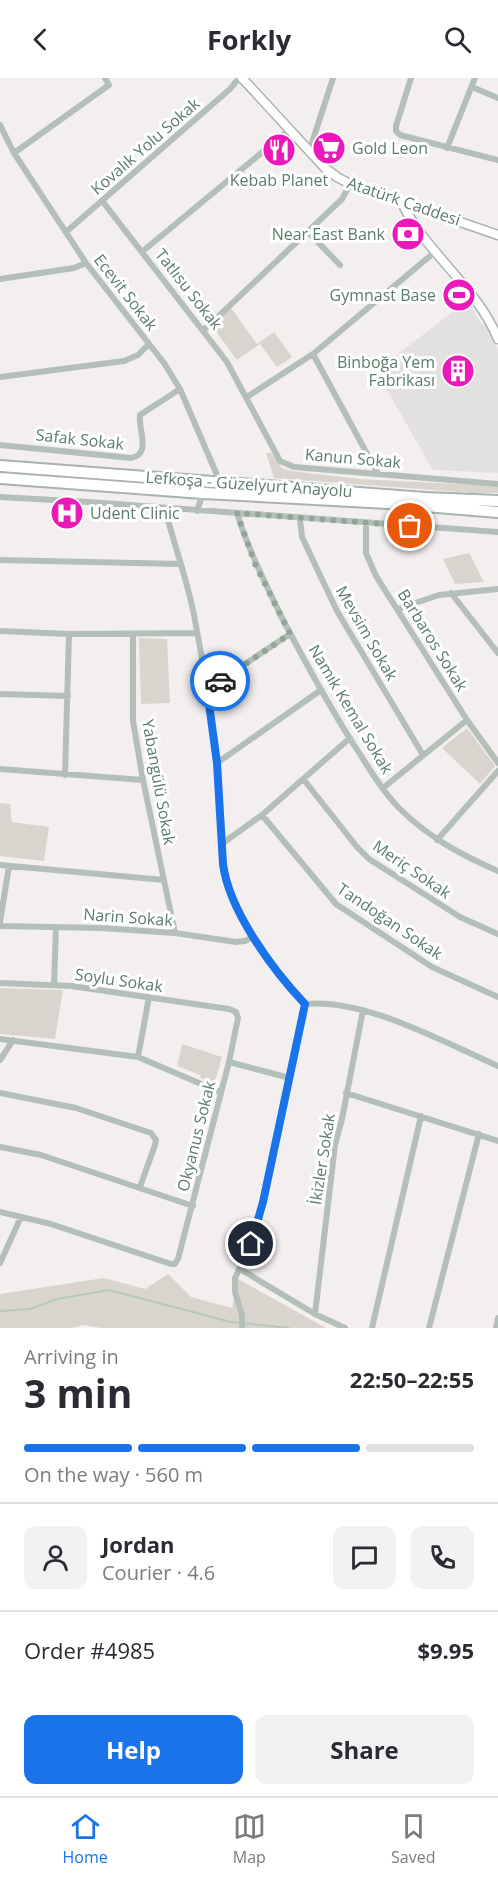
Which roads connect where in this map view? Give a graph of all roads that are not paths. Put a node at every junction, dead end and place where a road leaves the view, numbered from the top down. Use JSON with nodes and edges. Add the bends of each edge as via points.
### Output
{"nodes":[{"id":1,"x":105,"y":78,"type":"edge"},
{"id":2,"x":240,"y":78,"type":"edge"},
{"id":3,"x":333,"y":78,"type":"edge"},
{"id":4,"x":411,"y":78,"type":"edge"},
{"id":5,"x":475,"y":78,"type":"edge"},
{"id":6,"x":472,"y":87,"type":"junction"},
{"id":7,"x":498,"y":98,"type":"edge"},
{"id":8,"x":0,"y":125,"type":"edge"},
{"id":9,"x":289,"y":130,"type":"junction"},
{"id":10,"x":447,"y":148,"type":"junction"},
{"id":11,"x":309,"y":152,"type":"junction"},
{"id":12,"x":14,"y":153,"type":"junction"},
{"id":13,"x":498,"y":160,"type":"edge"},
{"id":14,"x":350,"y":184,"type":"junction"},
{"id":15,"x":103,"y":202,"type":"junction"},
{"id":16,"x":402,"y":202,"type":"junction"},
{"id":17,"x":66,"y":232,"type":"junction"},
{"id":18,"x":308,"y":232,"type":"junction"},
{"id":19,"x":498,"y":235,"type":"edge"},
{"id":20,"x":142,"y":251,"type":"junction"},
{"id":21,"x":436,"y":251,"type":"junction"},
{"id":22,"x":86,"y":263,"type":"junction"},
{"id":23,"x":340,"y":265,"type":"dead end"},
{"id":24,"x":0,"y":279,"type":"edge"},
{"id":25,"x":204,"y":330,"type":"junction"},
{"id":26,"x":498,"y":339,"type":"edge"},
{"id":27,"x":149,"y":344,"type":"junction"},
{"id":28,"x":313,"y":354,"type":"junction"},
{"id":29,"x":0,"y":377,"type":"edge"},
{"id":30,"x":180,"y":389,"type":"junction"},
{"id":31,"x":247,"y":397,"type":"junction"},
{"id":32,"x":0,"y":445,"type":"edge"},
{"id":33,"x":0,"y":466,"type":"edge"},
{"id":34,"x":378,"y":474,"type":"junction"},
{"id":35,"x":0,"y":478,"type":"edge"},
{"id":36,"x":220,"y":482,"type":"junction"},
{"id":37,"x":498,"y":484,"type":"edge"},
{"id":38,"x":203,"y":493,"type":"junction"},
{"id":39,"x":0,"y":497,"type":"edge"},
{"id":40,"x":498,"y":501,"type":"edge"},
{"id":41,"x":165,"y":509,"type":"junction"},
{"id":42,"x":197,"y":511,"type":"junction"},
{"id":43,"x":498,"y":512,"type":"edge"},
{"id":44,"x":237,"y":513,"type":"junction"},
{"id":45,"x":300,"y":519,"type":"junction"},
{"id":46,"x":366,"y":523,"type":"junction"},
{"id":47,"x":498,"y":532,"type":"edge"},
{"id":48,"x":0,"y":560,"type":"edge"},
{"id":49,"x":180,"y":564,"type":"junction"},
{"id":50,"x":498,"y":589,"type":"edge"},
{"id":51,"x":451,"y":593,"type":"junction"},
{"id":52,"x":398,"y":609,"type":"junction"},
{"id":53,"x":0,"y":631,"type":"edge"},
{"id":54,"x":197,"y":633,"type":"junction"},
{"id":55,"x":69,"y":634,"type":"junction"},
{"id":56,"x":133,"y":634,"type":"junction"},
{"id":57,"x":290,"y":634,"type":"junction"},
{"id":58,"x":498,"y":653,"type":"edge"},
{"id":59,"x":207,"y":689,"type":"junction"},
{"id":60,"x":321,"y":690,"type":"junction"},
{"id":61,"x":0,"y":694,"type":"edge"},
{"id":62,"x":68,"y":696,"type":"junction"},
{"id":63,"x":467,"y":720,"type":"junction"},
{"id":64,"x":350,"y":738,"type":"junction"},
{"id":65,"x":423,"y":755,"type":"junction"},
{"id":66,"x":217,"y":763,"type":"junction"},
{"id":67,"x":498,"y":763,"type":"edge"},
{"id":68,"x":0,"y":769,"type":"edge"},
{"id":69,"x":498,"y":771,"type":"edge"},
{"id":70,"x":65,"y":775,"type":"junction"},
{"id":71,"x":143,"y":780,"type":"junction"},
{"id":72,"x":304,"y":780,"type":"junction"},
{"id":73,"x":383,"y":788,"type":"junction"},
{"id":74,"x":262,"y":815,"type":"junction"},
{"id":75,"x":437,"y":840,"type":"junction"},
{"id":76,"x":223,"y":843,"type":"junction"},
{"id":77,"x":0,"y":865,"type":"edge"},
{"id":78,"x":9,"y":866,"type":"junction"},
{"id":79,"x":498,"y":871,"type":"edge"},
{"id":80,"x":164,"y":880,"type":"junction"},
{"id":81,"x":0,"y":924,"type":"edge"},
{"id":82,"x":56,"y":927,"type":"junction"},
{"id":83,"x":176,"y":933,"type":"junction"},
{"id":84,"x":498,"y":934,"type":"edge"},
{"id":85,"x":253,"y":937,"type":"junction"},
{"id":86,"x":0,"y":983,"type":"edge"},
{"id":87,"x":54,"y":985,"type":"junction"},
{"id":88,"x":149,"y":997,"type":"junction"},
{"id":89,"x":498,"y":997,"type":"edge"},
{"id":90,"x":305,"y":1004,"type":"junction"},
{"id":91,"x":234,"y":1010,"type":"joint"},
{"id":92,"x":363,"y":1010,"type":"junction"},
{"id":93,"x":0,"y":1039,"type":"edge"},
{"id":94,"x":14,"y":1040,"type":"junction"},
{"id":95,"x":138,"y":1057,"type":"junction"},
{"id":96,"x":0,"y":1060,"type":"edge"},
{"id":97,"x":229,"y":1062,"type":"junction"},
{"id":98,"x":498,"y":1066,"type":"edge"},
{"id":99,"x":290,"y":1078,"type":"junction"},
{"id":100,"x":220,"y":1092,"type":"junction"},
{"id":101,"x":346,"y":1093,"type":"junction"},
{"id":102,"x":0,"y":1094,"type":"edge"},
{"id":103,"x":421,"y":1116,"type":"junction"},
{"id":104,"x":479,"y":1134,"type":"junction"},
{"id":105,"x":498,"y":1141,"type":"edge"},
{"id":106,"x":0,"y":1147,"type":"edge"},
{"id":107,"x":140,"y":1187,"type":"junction"},
{"id":108,"x":193,"y":1206,"type":"junction"},
{"id":109,"x":0,"y":1212,"type":"edge"},
{"id":110,"x":21,"y":1217,"type":"junction"},
{"id":111,"x":0,"y":1263,"type":"edge"},
{"id":112,"x":240,"y":1269,"type":"junction"},
{"id":113,"x":315,"y":1314,"type":"junction"},
{"id":114,"x":498,"y":1318,"type":"edge"},
{"id":115,"x":242,"y":1328,"type":"edge"},
{"id":116,"x":345,"y":1328,"type":"edge"},
{"id":117,"x":372,"y":1328,"type":"edge"},
{"id":118,"x":429,"y":1328,"type":"edge"},
{"id":119,"x":496,"y":1328,"type":"edge"}],
"edges":[{"from":1,"to":12,"type":"street","via":[[109,85]]},
{"from":2,"to":9,"type":"main road","name":"Atatürk Caddesi"},
{"from":2,"to":15,"type":"street","name":"Kovalık Yolu Sokak"},
{"from":3,"to":11,"type":"street"},
{"from":4,"to":10,"type":"street","via":[[396,131]]},
{"from":5,"to":6,"type":"street"},
{"from":6,"to":7,"type":"street"},
{"from":6,"to":10,"type":"street"},
{"from":8,"to":12,"type":"street","name":"Ecevit Sokak"},
{"from":9,"to":11,"type":"main road","name":"Atatürk Caddesi"},
{"from":9,"to":20,"type":"street"},
{"from":10,"to":13,"type":"street"},
{"from":11,"to":14,"type":"main road","name":"Atatürk Caddesi","via":[[331,173]]},
{"from":12,"to":17,"type":"street","name":"Ecevit Sokak"},
{"from":14,"to":16,"type":"main road","name":"Atatürk Caddesi"},
{"from":14,"to":18,"type":"street","via":[[342,199]]},
{"from":15,"to":17,"type":"street","name":"Kovalık Yolu Sokak"},
{"from":15,"to":20,"type":"street","name":"Tatlısu Sokak"},
{"from":16,"to":19,"type":"main road","name":"Atatürk Caddesi"},
{"from":16,"to":21,"type":"main road"},
{"from":17,"to":22,"type":"street","name":"Ecevit Sokak"},
{"from":18,"to":23,"type":"street"},
{"from":18,"to":25,"type":"street"},
{"from":20,"to":25,"type":"street","name":"Tatlısu Sokak"},
{"from":21,"to":26,"type":"main road","via":[[481,307]]},
{"from":21,"to":28,"type":"street"},
{"from":22,"to":24,"type":"street"},
{"from":22,"to":27,"type":"street","name":"Ecevit Sokak"},
{"from":25,"to":31,"type":"street","name":"Tatlısu Sokak"},
{"from":27,"to":29,"type":"street","via":[[124,361]]},
{"from":27,"to":30,"type":"street","name":"Ecevit Sokak"},
{"from":28,"to":31,"type":"street"},
{"from":28,"to":34,"type":"street"},
{"from":30,"to":32,"type":"street","name":"Safak Sokak","via":[[140,415],[143,447],[138,457]]},
{"from":30,"to":36,"type":"street","name":"Ecevit Sokak"},
{"from":31,"to":34,"type":"street","name":"Kanun Sokak","via":[[275,455],[286,465]]},
{"from":33,"to":36,"type":"highway","name":"Lefkoşa - Güzelyurt Anayolu"},
{"from":34,"to":37,"type":"street","name":"Kanun Sokak"},
{"from":35,"to":38,"type":"highway","name":"Lefkoşa - Güzelyurt Anayolu"},
{"from":36,"to":40,"type":"highway","name":"Lefkoşa - Güzelyurt Anayolu"},
{"from":38,"to":42,"type":"street"},
{"from":38,"to":43,"type":"highway","name":"Lefkoşa - Güzelyurt Anayolu"},
{"from":39,"to":41,"type":"street"},
{"from":41,"to":42,"type":"street"},
{"from":41,"to":49,"type":"street"},
{"from":42,"to":44,"type":"street"},
{"from":44,"to":45,"type":"street"},
{"from":44,"to":57,"type":"street","name":"Namık Kemal Sokak","via":[[255,564]]},
{"from":45,"to":46,"type":"street"},
{"from":45,"to":65,"type":"street","name":"Mevsim Sokak","via":[[302,537],[337,611]]},
{"from":46,"to":47,"type":"street"},
{"from":46,"to":52,"type":"street","name":"Barbaros Sokak","via":[[368,558]]},
{"from":48,"to":49,"type":"street"},
{"from":49,"to":54,"type":"street"},
{"from":50,"to":51,"type":"street"},
{"from":51,"to":52,"type":"street"},
{"from":51,"to":58,"type":"street"},
{"from":52,"to":63,"type":"street","name":"Barbaros Sokak"},
{"from":53,"to":55,"type":"street"},
{"from":54,"to":56,"type":"street"},
{"from":54,"to":59,"type":"street"},
{"from":55,"to":56,"type":"street"},
{"from":55,"to":62,"type":"street"},
{"from":56,"to":71,"type":"street","name":"Yabangülü Sokak","via":[[133,721]]},
{"from":57,"to":59,"type":"street"},
{"from":57,"to":60,"type":"street","name":"Namık Kemal Sokak"},
{"from":59,"to":66,"type":"street"},
{"from":60,"to":64,"type":"street","name":"Namık Kemal Sokak"},
{"from":60,"to":66,"type":"street"},
{"from":61,"to":62,"type":"street"},
{"from":62,"to":70,"type":"street"},
{"from":63,"to":65,"type":"street"},
{"from":63,"to":67,"type":"street","name":"Barbaros Sokak"},
{"from":64,"to":72,"type":"street"},
{"from":64,"to":73,"type":"street","name":"Namık Kemal Sokak"},
{"from":65,"to":73,"type":"street"},
{"from":66,"to":76,"type":"street"},
{"from":68,"to":70,"type":"street"},
{"from":69,"to":75,"type":"street"},
{"from":70,"to":71,"type":"street"},
{"from":71,"to":80,"type":"street","name":"Yabangülü Sokak"},
{"from":72,"to":74,"type":"street"},
{"from":72,"to":84,"type":"street","name":"Meriç Sokak","via":[[369,858],[455,914]]},
{"from":73,"to":75,"type":"street","name":"Namık Kemal Sokak","via":[[399,808]]},
{"from":74,"to":76,"type":"street"},
{"from":74,"to":89,"type":"street","name":"Tandoğan Sokak","via":[[336,904],[432,967]]},
{"from":75,"to":79,"type":"street","name":"Namık Kemal Sokak"},
{"from":76,"to":85,"type":"street","via":[[226,880]]},
{"from":77,"to":78,"type":"street"},
{"from":78,"to":80,"type":"street"},
{"from":78,"to":81,"type":"street"},
{"from":80,"to":83,"type":"street","name":"Yabangülü Sokak"},
{"from":81,"to":82,"type":"street","name":"Narin Sokak"},
{"from":82,"to":83,"type":"street","name":"Narin Sokak"},
{"from":82,"to":87,"type":"street"},
{"from":83,"to":85,"type":"street","name":"Narin Sokak","via":[[237,942]]},
{"from":85,"to":90,"type":"street"},
{"from":86,"to":87,"type":"street","name":"Soylu Sokak"},
{"from":87,"to":88,"type":"street","name":"Soylu Sokak"},
{"from":88,"to":91,"type":"street","name":"Soylu Sokak"},
{"from":88,"to":95,"type":"street"},
{"from":90,"to":92,"type":"street"},
{"from":90,"to":99,"type":"street"},
{"from":91,"to":97,"type":"street","name":"Okyanus Sokak","via":[[238,1018]]},
{"from":92,"to":98,"type":"street"},
{"from":92,"to":101,"type":"street","name":"İkizler Sokak"},
{"from":93,"to":94,"type":"street"},
{"from":94,"to":95,"type":"street"},
{"from":94,"to":96,"type":"street"},
{"from":95,"to":100,"type":"street"},
{"from":97,"to":99,"type":"street"},
{"from":97,"to":100,"type":"street","name":"Okyanus Sokak"},
{"from":99,"to":112,"type":"street","via":[[263,1202]]},
{"from":100,"to":108,"type":"street","name":"Okyanus Sokak"},
{"from":101,"to":103,"type":"street"},
{"from":101,"to":113,"type":"street","name":"İkizler Sokak","via":[[335,1144]]},
{"from":102,"to":107,"type":"street","via":[[76,1108],[151,1133],[156,1142]]},
{"from":103,"to":104,"type":"street"},
{"from":103,"to":117,"type":"street"},
{"from":104,"to":105,"type":"street"},
{"from":104,"to":118,"type":"street"},
{"from":106,"to":107,"type":"street","via":[[41,1155]]},
{"from":107,"to":108,"type":"street"},
{"from":108,"to":110,"type":"street","name":"Okyanus Sokak","via":[[178,1260],[171,1264]]},
{"from":109,"to":110,"type":"street"},
{"from":110,"to":111,"type":"street"},
{"from":112,"to":113,"type":"street"},
{"from":112,"to":115,"type":"street","via":[[235,1286]]},
{"from":113,"to":116,"type":"street"},
{"from":114,"to":119,"type":"street"}]}
